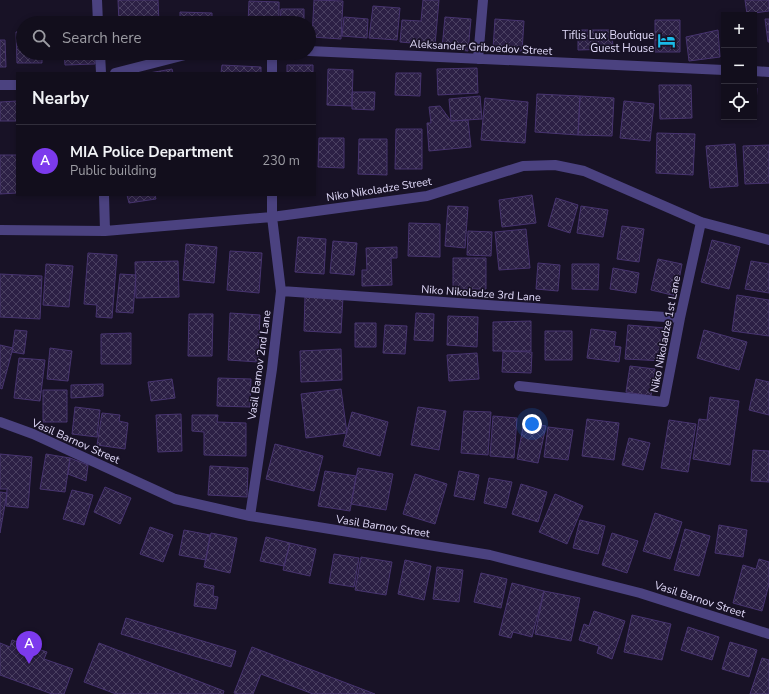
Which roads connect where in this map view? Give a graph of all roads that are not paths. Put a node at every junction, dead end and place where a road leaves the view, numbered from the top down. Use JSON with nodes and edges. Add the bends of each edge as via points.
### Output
{"nodes":[{"id":1,"x":97,"y":0,"type":"edge"},
{"id":2,"x":483,"y":0,"type":"edge"},
{"id":3,"x":98,"y":16,"type":"edge"},
{"id":4,"x":316,"y":51,"type":"edge"},
{"id":5,"x":478,"y":59,"type":"junction"},
{"id":6,"x":100,"y":60,"type":"edge"},
{"id":7,"x":166,"y":60,"type":"edge"},
{"id":8,"x":272,"y":60,"type":"edge"},
{"id":9,"x":721,"y":70,"type":"edge"},
{"id":10,"x":757,"y":71,"type":"edge"},
{"id":11,"x":101,"y":72,"type":"edge"},
{"id":12,"x":119,"y":72,"type":"edge"},
{"id":13,"x":272,"y":72,"type":"edge"},
{"id":14,"x":769,"y":72,"type":"edge"},
{"id":15,"x":0,"y":85,"type":"edge"},
{"id":16,"x":16,"y":85,"type":"edge"},
{"id":17,"x":104,"y":196,"type":"edge"},
{"id":18,"x":272,"y":196,"type":"edge"},
{"id":19,"x":272,"y":217,"type":"junction"},
{"id":20,"x":701,"y":222,"type":"junction"},
{"id":21,"x":0,"y":230,"type":"edge"},
{"id":22,"x":105,"y":231,"type":"junction"},
{"id":23,"x":769,"y":240,"type":"edge"},
{"id":24,"x":281,"y":291,"type":"junction"},
{"id":25,"x":680,"y":318,"type":"junction"},
{"id":26,"x":519,"y":386,"type":"dead end"},
{"id":27,"x":0,"y":422,"type":"edge"},
{"id":28,"x":250,"y":516,"type":"junction"},
{"id":29,"x":769,"y":634,"type":"edge"}],
"edges":[{"from":1,"to":3,"type":"street"},
{"from":2,"to":5,"type":"street"},
{"from":4,"to":5,"type":"street","name":"Aleksander Griboedov Street"},
{"from":5,"to":9,"type":"street","name":"Aleksander Griboedov Street"},
{"from":6,"to":11,"type":"street"},
{"from":7,"to":12,"type":"street"},
{"from":8,"to":13,"type":"street"},
{"from":10,"to":14,"type":"street"},
{"from":15,"to":16,"type":"street"},
{"from":17,"to":22,"type":"street"},
{"from":18,"to":19,"type":"street","name":"Vasil Barnov 2nd Lane"},
{"from":19,"to":20,"type":"street","name":"Niko Nikoladze Street","via":[[428,196],[523,166],[555,165],[584,171]]},
{"from":19,"to":22,"type":"street","name":"Niko Nikoladze Street"},
{"from":19,"to":24,"type":"street","name":"Vasil Barnov 2nd Lane"},
{"from":20,"to":23,"type":"street","name":"Niko Nikoladze Street"},
{"from":20,"to":25,"type":"street","name":"Niko Nikoladze 1st Lane"},
{"from":21,"to":22,"type":"street","name":"Niko Nikoladze Street"},
{"from":24,"to":25,"type":"street","name":"Niko Nikoladze 3rd Lane"},
{"from":24,"to":28,"type":"street","name":"Vasil Barnov 2nd Lane"},
{"from":25,"to":26,"type":"street","name":"Niko Nikoladze 1st Lane","via":[[664,402]]},
{"from":27,"to":28,"type":"street","name":"Vasil Barnov Street","via":[[33,434],[175,499]]},
{"from":28,"to":29,"type":"street","name":"Vasil Barnov Street","via":[[490,555],[640,593]]}]}
